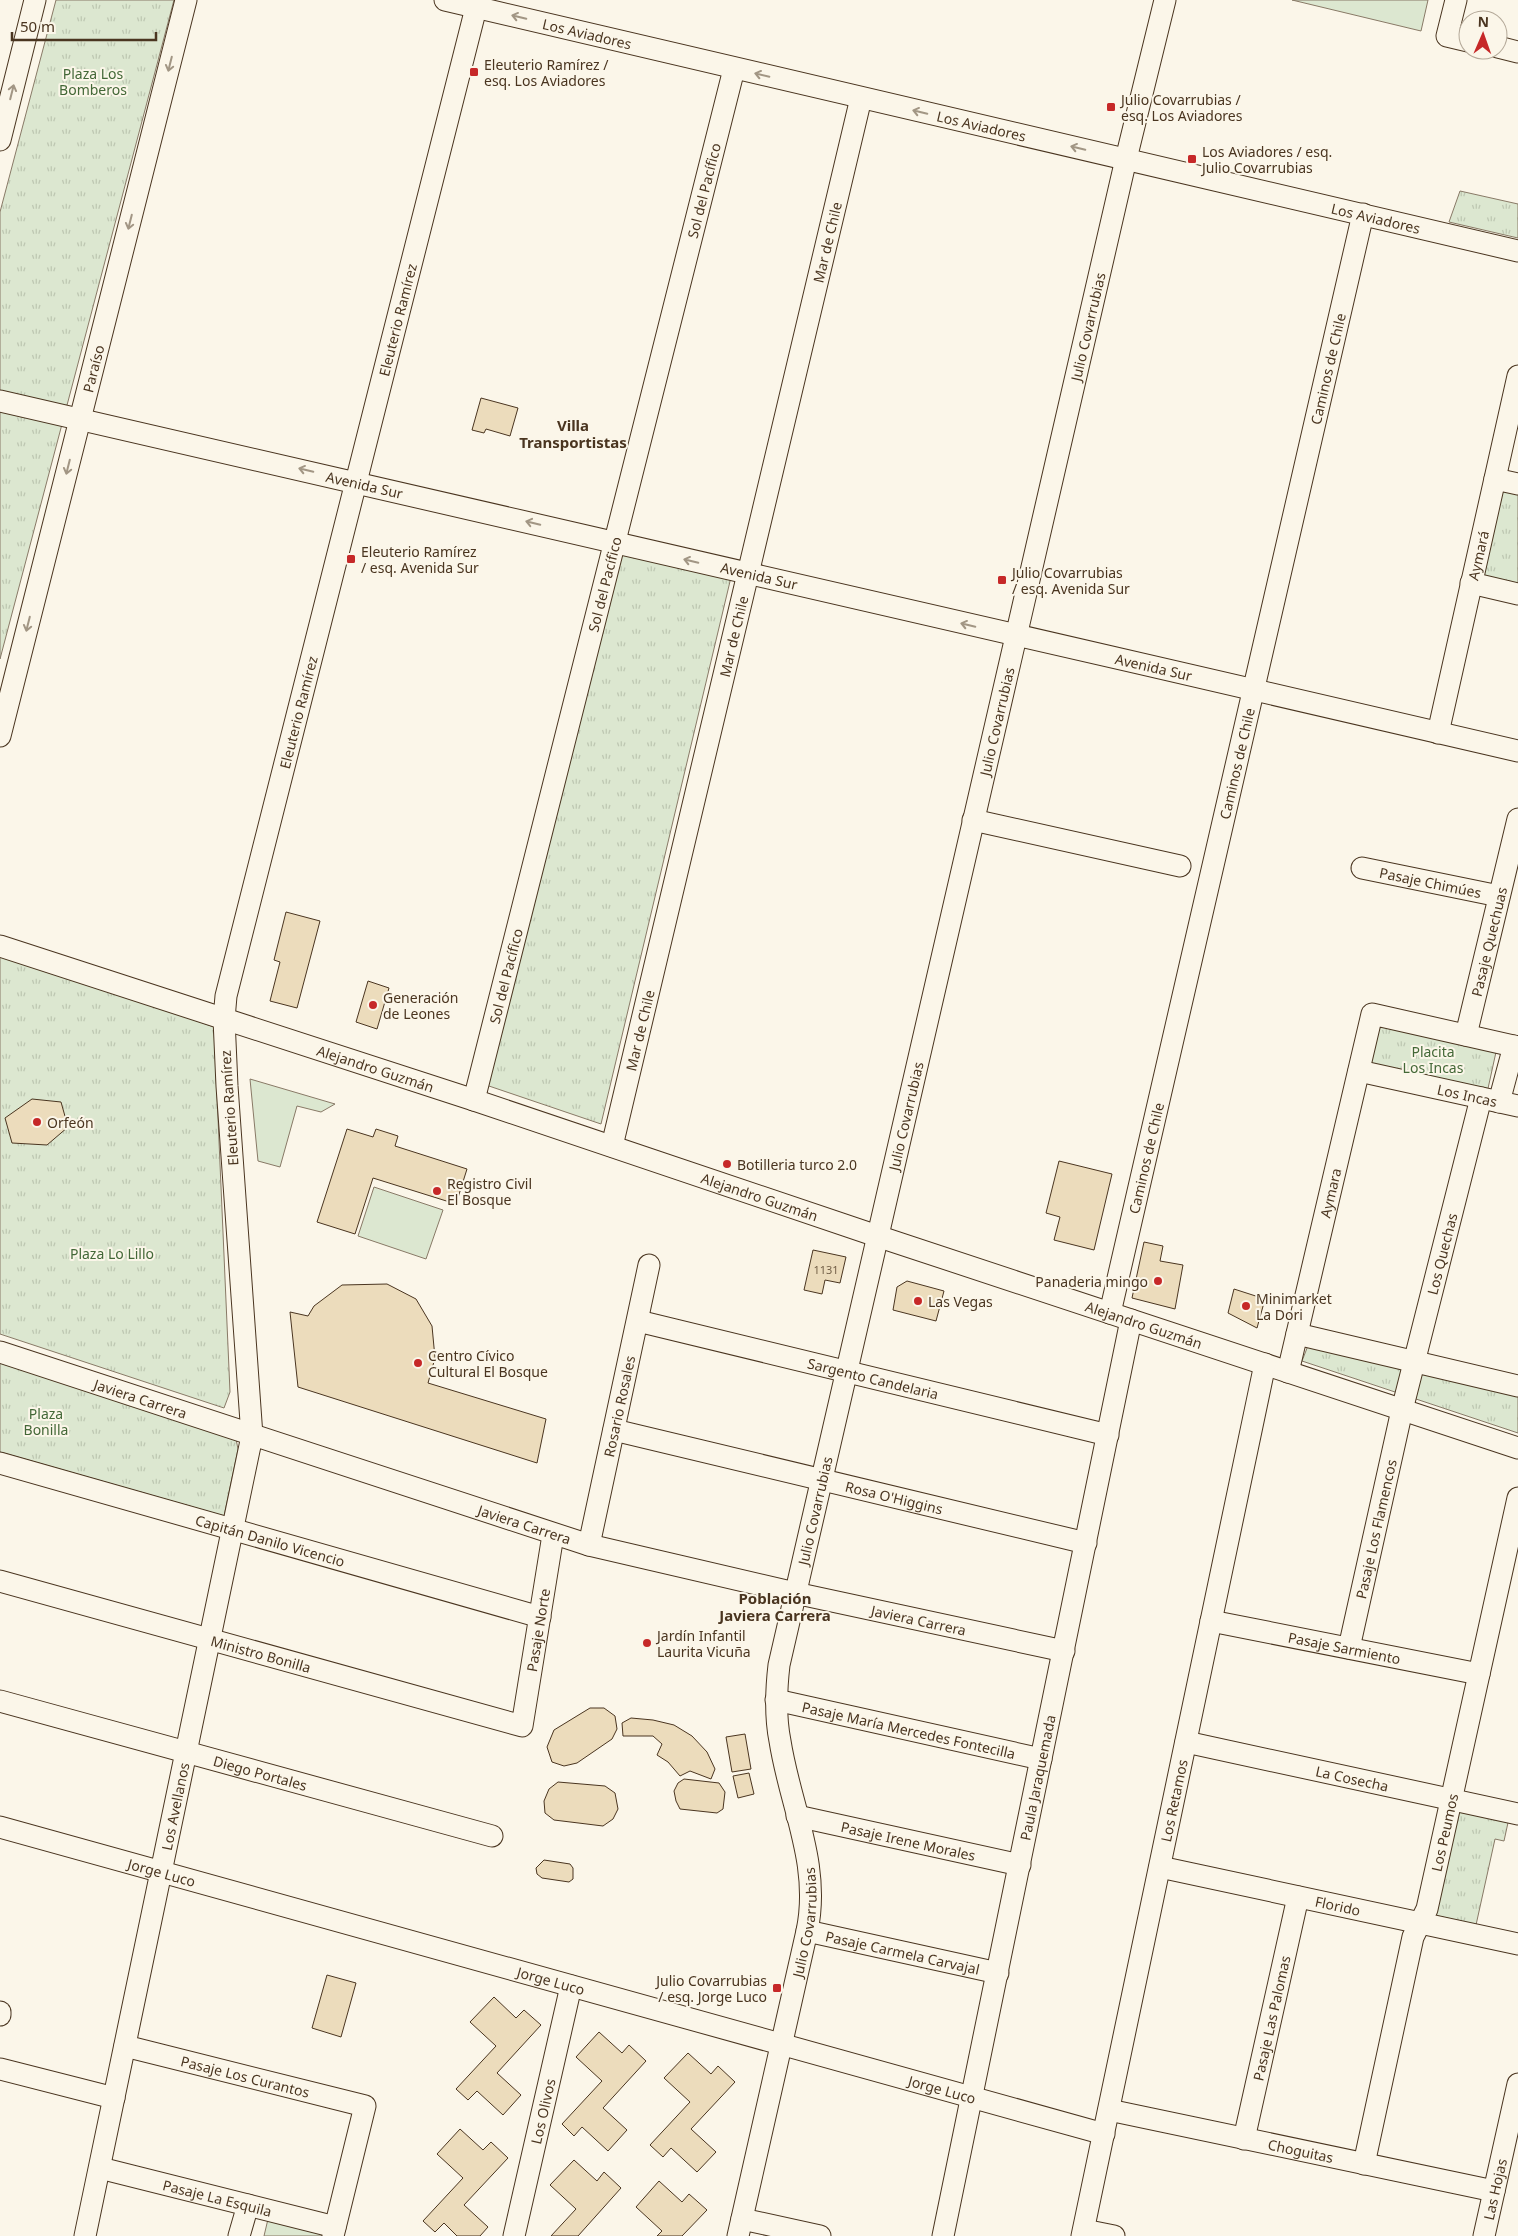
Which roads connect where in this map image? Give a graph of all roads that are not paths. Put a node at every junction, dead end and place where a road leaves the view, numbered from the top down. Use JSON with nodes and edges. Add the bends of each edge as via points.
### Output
{"nodes":[{"id":1,"x":35,"y":0,"type":"edge"},
{"id":2,"x":186,"y":0,"type":"edge"},
{"id":3,"x":445,"y":0,"type":"edge"},
{"id":4,"x":1165,"y":0,"type":"edge"},
{"id":5,"x":1456,"y":0,"type":"edge"},
{"id":6,"x":477,"y":3,"type":"edge"},
{"id":7,"x":1458,"y":38,"type":"edge"},
{"id":8,"x":734,"y":69,"type":"junction"},
{"id":9,"x":861,"y":98,"type":"junction"},
{"id":10,"x":0,"y":140,"type":"edge"},
{"id":11,"x":1126,"y":159,"type":"junction"},
{"id":12,"x":1363,"y":214,"type":"junction"},
{"id":13,"x":1518,"y":251,"type":"edge"},
{"id":14,"x":1518,"y":376,"type":"edge"},
{"id":15,"x":0,"y":401,"type":"edge"},
{"id":16,"x":80,"y":419,"type":"junction"},
{"id":17,"x":1495,"y":479,"type":"junction"},
{"id":18,"x":357,"y":481,"type":"junction"},
{"id":19,"x":1518,"y":484,"type":"edge"},
{"id":20,"x":615,"y":543,"type":"junction"},
{"id":21,"x":748,"y":574,"type":"junction"},
{"id":22,"x":1472,"y":583,"type":"junction"},
{"id":23,"x":1518,"y":594,"type":"edge"},
{"id":24,"x":1016,"y":636,"type":"junction"},
{"id":25,"x":1253,"y":690,"type":"junction"},
{"id":26,"x":1438,"y":733,"type":"junction"},
{"id":27,"x":0,"y":736,"type":"edge"},
{"id":28,"x":1518,"y":751,"type":"edge"},
{"id":29,"x":973,"y":820,"type":"junction"},
{"id":30,"x":1518,"y":820,"type":"edge"},
{"id":31,"x":1180,"y":866,"type":"dead end"},
{"id":32,"x":1362,"y":868,"type":"dead end"},
{"id":33,"x":1499,"y":896,"type":"junction"},
{"id":34,"x":0,"y":946,"type":"edge"},
{"id":35,"x":224,"y":1019,"type":"junction"},
{"id":36,"x":1466,"y":1035,"type":"junction"},
{"id":37,"x":1516,"y":1047,"type":"edge"},
{"id":38,"x":1359,"y":1071,"type":"junction"},
{"id":39,"x":474,"y":1100,"type":"junction"},
{"id":40,"x":1499,"y":1102,"type":"edge"},
{"id":41,"x":612,"y":1146,"type":"junction"},
{"id":42,"x":877,"y":1236,"type":"junction"},
{"id":43,"x":649,"y":1265,"type":"dead end"},
{"id":44,"x":1110,"y":1313,"type":"junction"},
{"id":45,"x":1131,"y":1320,"type":"junction"},
{"id":46,"x":638,"y":1321,"type":"junction"},
{"id":47,"x":1297,"y":1334,"type":"junction"},
{"id":48,"x":0,"y":1352,"type":"edge"},
{"id":49,"x":1414,"y":1360,"type":"junction"},
{"id":50,"x":1265,"y":1364,"type":"junction"},
{"id":51,"x":846,"y":1372,"type":"junction"},
{"id":52,"x":1288,"y":1372,"type":"junction"},
{"id":53,"x":1518,"y":1386,"type":"edge"},
{"id":54,"x":1402,"y":1410,"type":"junction"},
{"id":55,"x":614,"y":1430,"type":"junction"},
{"id":56,"x":1108,"y":1435,"type":"junction"},
{"id":57,"x":252,"y":1436,"type":"junction"},
{"id":58,"x":1518,"y":1448,"type":"edge"},
{"id":59,"x":0,"y":1463,"type":"edge"},
{"id":60,"x":821,"y":1480,"type":"junction"},
{"id":61,"x":1518,"y":1498,"type":"edge"},
{"id":62,"x":233,"y":1529,"type":"junction"},
{"id":63,"x":553,"y":1535,"type":"junction"},
{"id":64,"x":1086,"y":1543,"type":"junction"},
{"id":65,"x":589,"y":1546,"type":"junction"},
{"id":66,"x":0,"y":1581,"type":"edge"},
{"id":67,"x":795,"y":1593,"type":"junction"},
{"id":68,"x":540,"y":1617,"type":"junction"},
{"id":69,"x":1211,"y":1621,"type":"junction"},
{"id":70,"x":210,"y":1640,"type":"junction"},
{"id":71,"x":1349,"y":1648,"type":"junction"},
{"id":72,"x":1064,"y":1651,"type":"junction"},
{"id":73,"x":1479,"y":1674,"type":"junction"},
{"id":74,"x":776,"y":1700,"type":"junction"},
{"id":75,"x":0,"y":1701,"type":"edge"},
{"id":76,"x":522,"y":1726,"type":"joint"},
{"id":77,"x":1186,"y":1742,"type":"junction"},
{"id":78,"x":186,"y":1752,"type":"junction"},
{"id":79,"x":1041,"y":1759,"type":"junction"},
{"id":80,"x":1451,"y":1799,"type":"junction"},
{"id":81,"x":1518,"y":1814,"type":"edge"},
{"id":82,"x":797,"y":1816,"type":"junction"},
{"id":83,"x":0,"y":1827,"type":"edge"},
{"id":84,"x":492,"y":1836,"type":"dead end"},
{"id":85,"x":1020,"y":1865,"type":"junction"},
{"id":86,"x":1160,"y":1867,"type":"junction"},
{"id":87,"x":161,"y":1872,"type":"junction"},
{"id":88,"x":1298,"y":1897,"type":"junction"},
{"id":89,"x":1420,"y":1923,"type":"junction"},
{"id":90,"x":807,"y":1931,"type":"junction"},
{"id":91,"x":1518,"y":1944,"type":"edge"},
{"id":92,"x":998,"y":1973,"type":"junction"},
{"id":93,"x":571,"y":1986,"type":"junction"},
{"id":94,"x":781,"y":2044,"type":"junction"},
{"id":95,"x":125,"y":2046,"type":"junction"},
{"id":96,"x":0,"y":2069,"type":"edge"},
{"id":97,"x":1518,"y":2084,"type":"edge"},
{"id":98,"x":972,"y":2097,"type":"junction"},
{"id":99,"x":114,"y":2098,"type":"junction"},
{"id":100,"x":1108,"y":2110,"type":"junction"},
{"id":101,"x":1104,"y":2134,"type":"junction"},
{"id":102,"x":1244,"y":2139,"type":"junction"},
{"id":103,"x":1364,"y":2164,"type":"junction"},
{"id":104,"x":100,"y":2168,"type":"junction"},
{"id":105,"x":1494,"y":2191,"type":"junction"},
{"id":106,"x":248,"y":2205,"type":"junction"},
{"id":107,"x":740,"y":2227,"type":"edge"},
{"id":108,"x":334,"y":2232,"type":"edge"},
{"id":109,"x":1083,"y":2233,"type":"edge"},
{"id":110,"x":85,"y":2236,"type":"edge"},
{"id":111,"x":239,"y":2236,"type":"edge"},
{"id":112,"x":514,"y":2236,"type":"edge"},
{"id":113,"x":820,"y":2236,"type":"edge"},
{"id":114,"x":943,"y":2236,"type":"edge"},
{"id":115,"x":1114,"y":2236,"type":"edge"},
{"id":116,"x":1484,"y":2236,"type":"edge"}],
"edges":[{"from":10,"to":1,"type":"street","one_way":true},
{"from":2,"to":16,"type":"street","name":"Paraíso","one_way":true},
{"from":3,"to":6,"type":"street","name":"Los Aviadores"},
{"from":4,"to":11,"type":"street","name":"Julio Covarrubias"},
{"from":5,"to":7,"type":"street","via":[[1447,36]]},
{"from":8,"to":6,"type":"street","name":"Los Aviadores","one_way":true},
{"from":6,"to":18,"type":"street","name":"Eleuterio Ramírez"},
{"from":9,"to":8,"type":"street","name":"Los Aviadores","one_way":true},
{"from":8,"to":20,"type":"street","name":"Sol del Pacífico"},
{"from":11,"to":9,"type":"street","name":"Los Aviadores","one_way":true},
{"from":9,"to":21,"type":"street","name":"Mar de Chile"},
{"from":11,"to":12,"type":"street","name":"Los Aviadores"},
{"from":11,"to":24,"type":"street","name":"Julio Covarrubias"},
{"from":12,"to":13,"type":"street","name":"Los Aviadores"},
{"from":12,"to":25,"type":"street","name":"Caminos de Chile"},
{"from":14,"to":17,"type":"street","name":"Aymará"},
{"from":15,"to":16,"type":"street","name":"Avenida Sur"},
{"from":18,"to":16,"type":"street","name":"Avenida Sur","one_way":true},
{"from":16,"to":27,"type":"street","name":"Paraíso","one_way":true},
{"from":17,"to":19,"type":"street"},
{"from":17,"to":22,"type":"street","name":"Aymará"},
{"from":20,"to":18,"type":"street","name":"Avenida Sur","one_way":true},
{"from":18,"to":35,"type":"street","name":"Eleuterio Ramírez","via":[[226,996]]},
{"from":21,"to":20,"type":"street","name":"Avenida Sur","one_way":true},
{"from":20,"to":39,"type":"street","name":"Sol del Pacífico"},
{"from":24,"to":21,"type":"street","name":"Avenida Sur","one_way":true},
{"from":21,"to":41,"type":"street","name":"Mar de Chile"},
{"from":22,"to":23,"type":"street"},
{"from":22,"to":26,"type":"street","name":"Aymará"},
{"from":24,"to":25,"type":"street","name":"Avenida Sur"},
{"from":24,"to":29,"type":"street","name":"Julio Covarrubias"},
{"from":25,"to":26,"type":"street","name":"Avenida Sur"},
{"from":25,"to":44,"type":"street","name":"Caminos de Chile"},
{"from":26,"to":28,"type":"street","name":"Avenida Sur"},
{"from":29,"to":31,"type":"street"},
{"from":29,"to":42,"type":"street","name":"Julio Covarrubias"},
{"from":30,"to":33,"type":"street","name":"Pasaje Quechuas"},
{"from":32,"to":33,"type":"street","name":"Pasaje Chimúes"},
{"from":33,"to":36,"type":"street","name":"Pasaje Quechuas"},
{"from":34,"to":35,"type":"street","name":"Alejandro Guzmán"},
{"from":35,"to":39,"type":"street","name":"Alejandro Guzmán"},
{"from":35,"to":57,"type":"street","name":"Eleuterio Ramírez"},
{"from":36,"to":37,"type":"street"},
{"from":36,"to":38,"type":"street","name":"Aymara","via":[[1372,1014]]},
{"from":37,"to":40,"type":"street","name":"Los Quechas"},
{"from":38,"to":40,"type":"street","name":"Los Incas"},
{"from":38,"to":47,"type":"street","name":"Aymara"},
{"from":39,"to":41,"type":"street","name":"Alejandro Guzmán"},
{"from":40,"to":49,"type":"street","name":"Los Quechas"},
{"from":41,"to":42,"type":"street","name":"Alejandro Guzmán"},
{"from":42,"to":44,"type":"street","name":"Alejandro Guzmán"},
{"from":42,"to":51,"type":"street","name":"Julio Covarrubias"},
{"from":43,"to":46,"type":"street","name":"Rosario Rosales"},
{"from":44,"to":45,"type":"street","name":"Alejandro Guzmán"},
{"from":45,"to":50,"type":"street","name":"Alejandro Guzmán"},
{"from":45,"to":56,"type":"street","name":"Paula Jaraquemada"},
{"from":46,"to":51,"type":"street","name":"Sargento Candelaria"},
{"from":46,"to":55,"type":"street","name":"Rosario Rosales"},
{"from":47,"to":49,"type":"street"},
{"from":47,"to":52,"type":"street","name":"Aymara"},
{"from":48,"to":57,"type":"street","name":"Javiera Carrera"},
{"from":49,"to":53,"type":"street"},
{"from":49,"to":54,"type":"street","name":"Los Quechas"},
{"from":50,"to":52,"type":"street","name":"Alejandro Guzmán"},
{"from":50,"to":69,"type":"street","name":"Los Retamos"},
{"from":51,"to":56,"type":"street","name":"Sargento Candelaria"},
{"from":51,"to":60,"type":"street","name":"Julio Covarrubias"},
{"from":52,"to":54,"type":"street","name":"Alejandro Guzmán"},
{"from":54,"to":58,"type":"street","name":"Alejandro Guzmán"},
{"from":54,"to":71,"type":"street","name":"Pasaje Los Flamencos"},
{"from":55,"to":60,"type":"street","name":"Rosa O'Higgins"},
{"from":55,"to":65,"type":"street","name":"Rosario Rosales"},
{"from":56,"to":64,"type":"street","name":"Paula Jaraquemada"},
{"from":57,"to":62,"type":"street","name":"Los Avellanos"},
{"from":57,"to":63,"type":"street","name":"Javiera Carrera"},
{"from":59,"to":62,"type":"street","name":"Capitán Danilo Vicencio"},
{"from":60,"to":64,"type":"street","name":"Rosa O'Higgins"},
{"from":60,"to":67,"type":"street","name":"Julio Covarrubias"},
{"from":61,"to":73,"type":"street","name":"Los Peumos"},
{"from":62,"to":68,"type":"street","name":"Capitán Danilo Vicencio"},
{"from":62,"to":70,"type":"street","name":"Los Avellanos"},
{"from":63,"to":65,"type":"street","name":"Javiera Carrera"},
{"from":63,"to":68,"type":"street","name":"Pasaje Norte"},
{"from":64,"to":72,"type":"street","name":"Paula Jaraquemada"},
{"from":65,"to":67,"type":"street","name":"Javiera Carrera"},
{"from":66,"to":70,"type":"street","name":"Ministro Bonilla"},
{"from":67,"to":72,"type":"street","name":"Javiera Carrera"},
{"from":67,"to":74,"type":"street","name":"Julio Covarrubias","via":[[779,1665]]},
{"from":68,"to":76,"type":"street","name":"Pasaje Norte"},
{"from":69,"to":71,"type":"street","name":"Pasaje Sarmiento"},
{"from":69,"to":77,"type":"street","name":"Los Retamos"},
{"from":70,"to":76,"type":"street","name":"Ministro Bonilla"},
{"from":70,"to":78,"type":"street","name":"Los Avellanos"},
{"from":71,"to":73,"type":"street","name":"Pasaje Sarmiento"},
{"from":72,"to":79,"type":"street","name":"Paula Jaraquemada"},
{"from":73,"to":80,"type":"street","name":"Los Peumos"},
{"from":74,"to":79,"type":"street","name":"Pasaje María Mercedes Fontecilla"},
{"from":74,"to":82,"type":"street","name":"Julio Covarrubias","via":[[780,1743]]},
{"from":75,"to":78,"type":"street","name":"Diego Portales"},
{"from":77,"to":80,"type":"street","name":"La Cosecha"},
{"from":77,"to":86,"type":"street","name":"Los Retamos"},
{"from":78,"to":84,"type":"street","name":"Diego Portales"},
{"from":78,"to":87,"type":"street","name":"Los Avellanos"},
{"from":79,"to":85,"type":"street","name":"Paula Jaraquemada"},
{"from":80,"to":81,"type":"street","name":"La Cosecha"},
{"from":80,"to":89,"type":"street","name":"Los Peumos","via":[[1427,1909]]},
{"from":82,"to":85,"type":"street","name":"Pasaje Irene Morales"},
{"from":82,"to":90,"type":"street","name":"Julio Covarrubias","via":[[811,1876]]},
{"from":83,"to":87,"type":"street","name":"Jorge Luco"},
{"from":85,"to":92,"type":"street","name":"Paula Jaraquemada"},
{"from":86,"to":88,"type":"street","name":"Florido"},
{"from":86,"to":100,"type":"street","name":"Los Retamos"},
{"from":87,"to":93,"type":"street","name":"Jorge Luco"},
{"from":87,"to":95,"type":"street","name":"Los Avellanos"},
{"from":88,"to":89,"type":"street","name":"Florido"},
{"from":88,"to":102,"type":"street","name":"Pasaje Las Palomas"},
{"from":89,"to":91,"type":"street","name":"Florido"},
{"from":89,"to":103,"type":"street","name":"Los Peumos","via":[[1413,1937]]},
{"from":90,"to":92,"type":"street","name":"Pasaje Carmela Carvajal"},
{"from":90,"to":94,"type":"street","name":"Julio Covarrubias"},
{"from":92,"to":98,"type":"street","name":"Paula Jaraquemada"},
{"from":93,"to":94,"type":"street","name":"Jorge Luco"},
{"from":93,"to":112,"type":"street","name":"Los Olivos"},
{"from":94,"to":98,"type":"street","name":"Jorge Luco"},
{"from":94,"to":107,"type":"street","name":"Julio Covarrubias"},
{"from":95,"to":99,"type":"street","name":"Los Avellanos"},
{"from":95,"to":108,"type":"street","name":"Pasaje Los Curantos","via":[[365,2106]]},
{"from":96,"to":99,"type":"street"},
{"from":97,"to":105,"type":"street","name":"Las Hojas"},
{"from":98,"to":101,"type":"street","name":"Jorge Luco"},
{"from":98,"to":114,"type":"street","name":"Paula Jaraquemada"},
{"from":99,"to":104,"type":"street","name":"Los Avellanos"},
{"from":100,"to":101,"type":"street","name":"Los Retamos"},
{"from":100,"to":102,"type":"street","name":"Choguitas"},
{"from":101,"to":109,"type":"street","name":"Los Retamos"},
{"from":102,"to":103,"type":"street","name":"Choguitas"},
{"from":103,"to":105,"type":"street","name":"Choguitas"},
{"from":104,"to":106,"type":"street","name":"Pasaje La Esquila"},
{"from":104,"to":110,"type":"street","name":"Los Avellanos"},
{"from":105,"to":116,"type":"street","name":"Las Hojas"},
{"from":106,"to":108,"type":"street","name":"Pasaje La Esquila"},
{"from":106,"to":111,"type":"street"},
{"from":107,"to":113,"type":"street"},
{"from":109,"to":115,"type":"street"}]}
